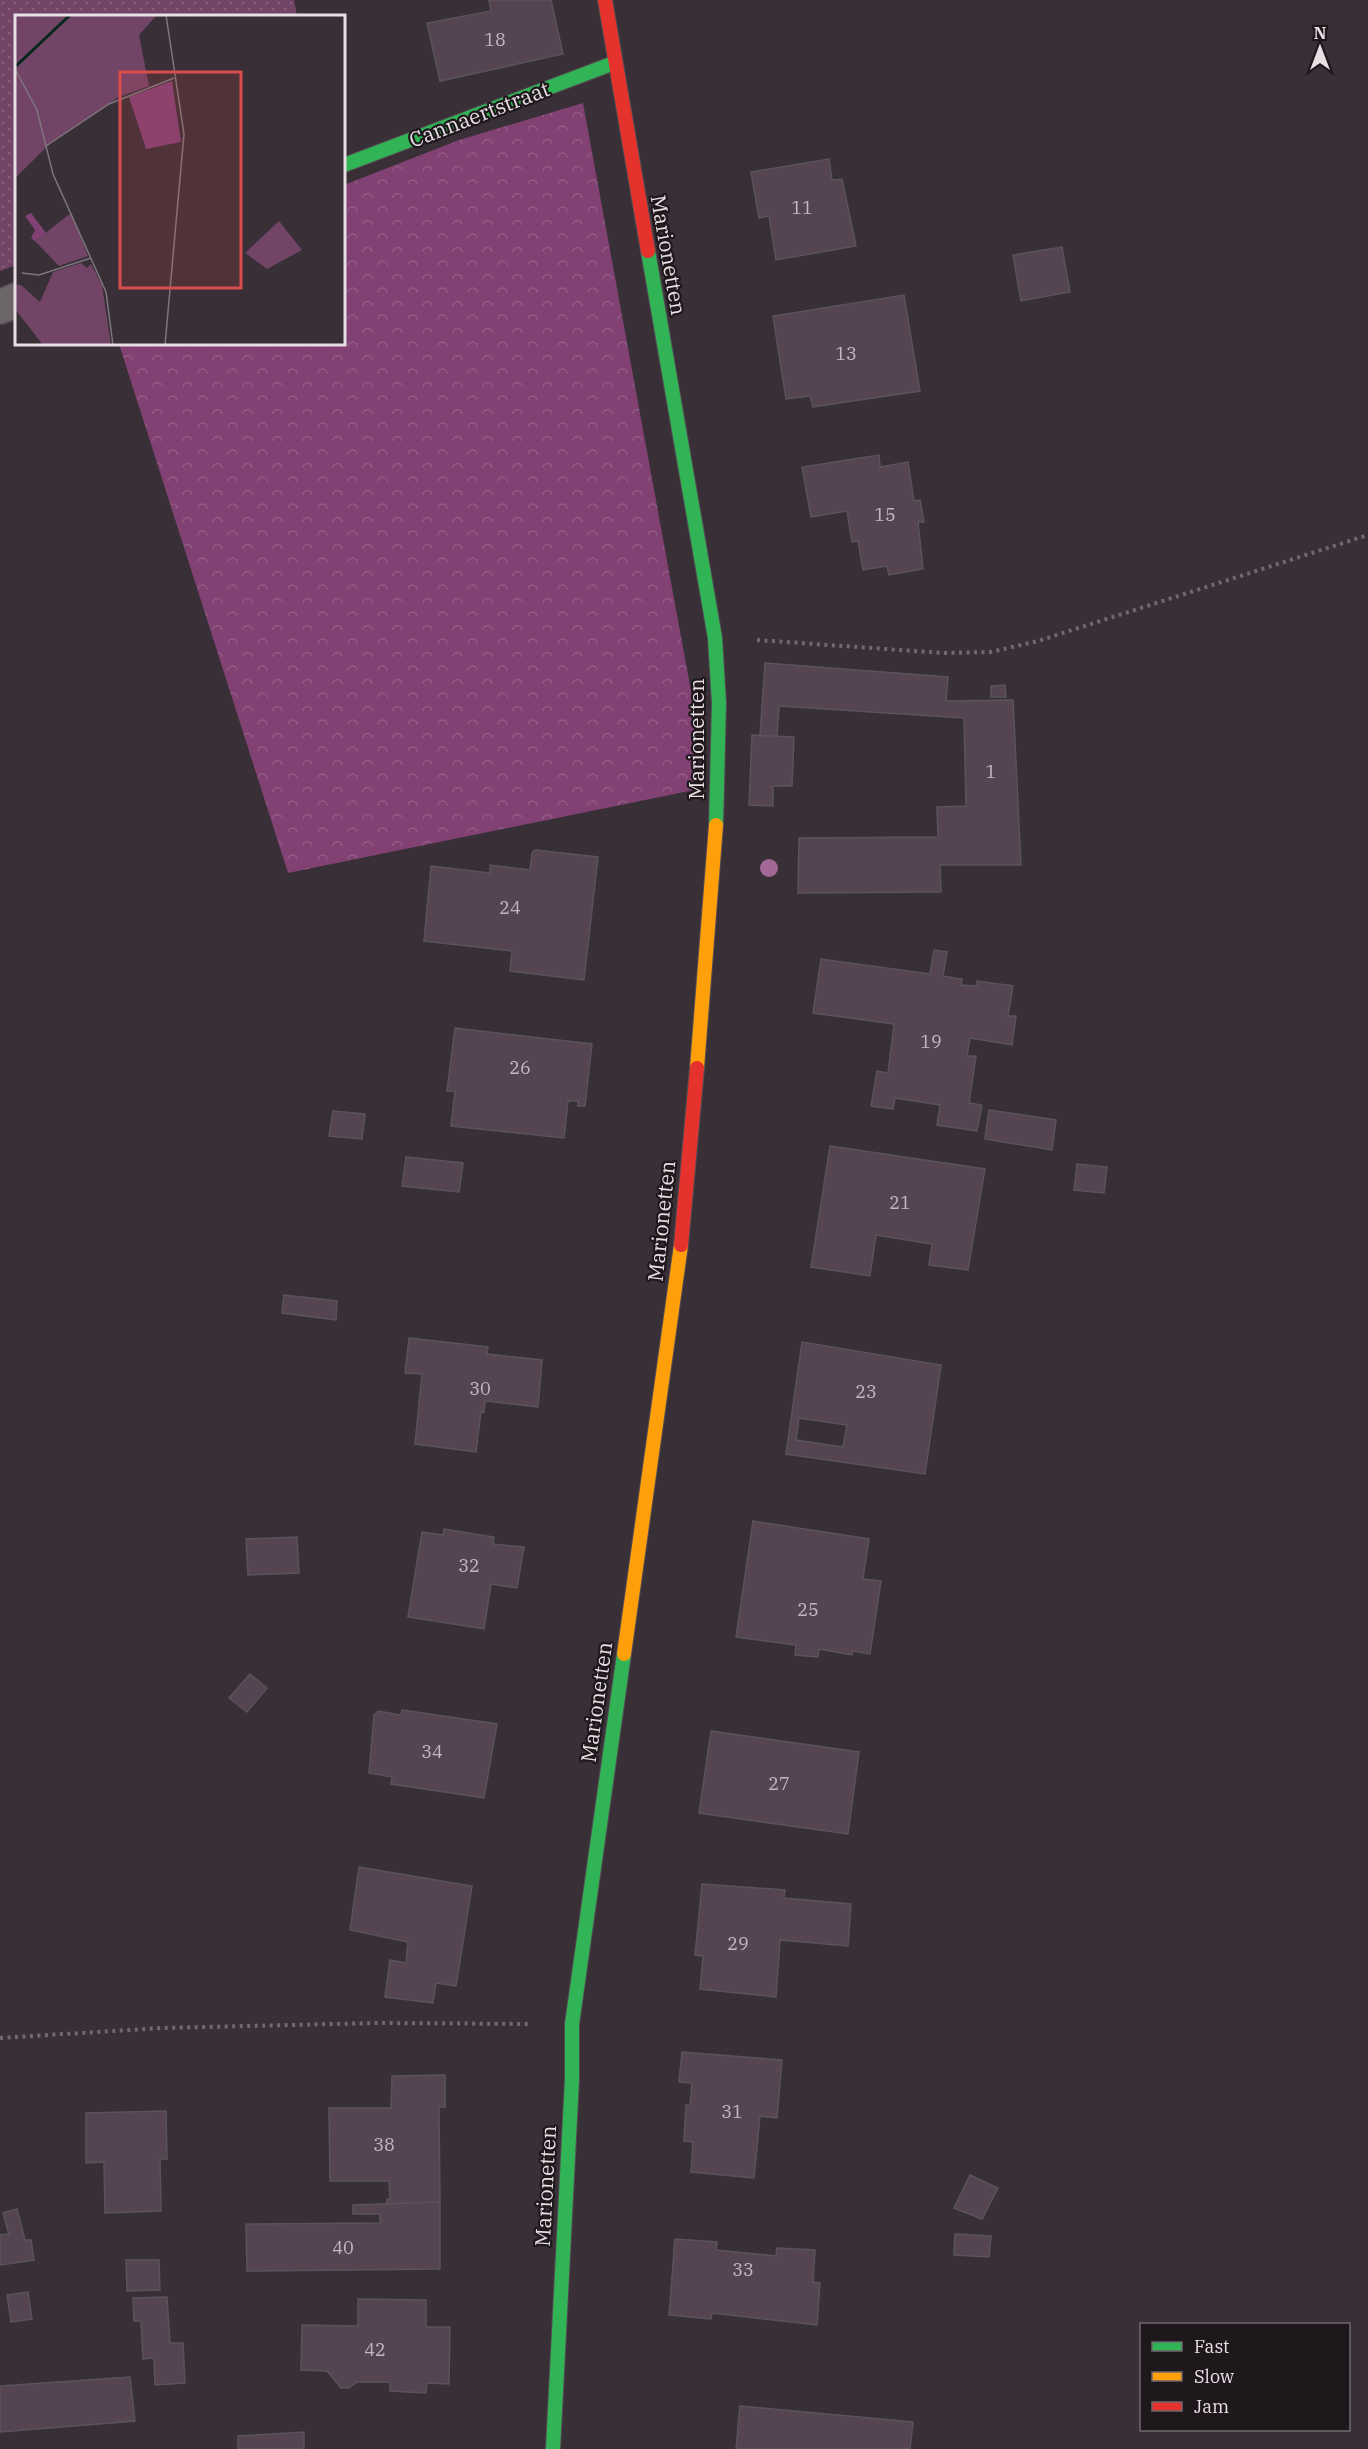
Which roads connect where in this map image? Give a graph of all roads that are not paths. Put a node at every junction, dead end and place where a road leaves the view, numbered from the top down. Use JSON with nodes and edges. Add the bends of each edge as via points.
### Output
{"nodes":[{"id":1,"x":605,"y":0,"type":"edge"},
{"id":2,"x":614,"y":63,"type":"junction"},
{"id":3,"x":345,"y":165,"type":"edge"},
{"id":4,"x":15,"y":300,"type":"edge"},
{"id":5,"x":0,"y":307,"type":"edge"},
{"id":6,"x":553,"y":2449,"type":"edge"}],
"edges":[{"from":1,"to":2,"type":"street","name":"Marionetten"},
{"from":2,"to":3,"type":"street","name":"Cannaertstraat"},
{"from":2,"to":6,"type":"street","name":"Marionetten","via":[[715,638],[718,798],[685,1219],[572,2024]]},
{"from":4,"to":5,"type":"street"}]}
